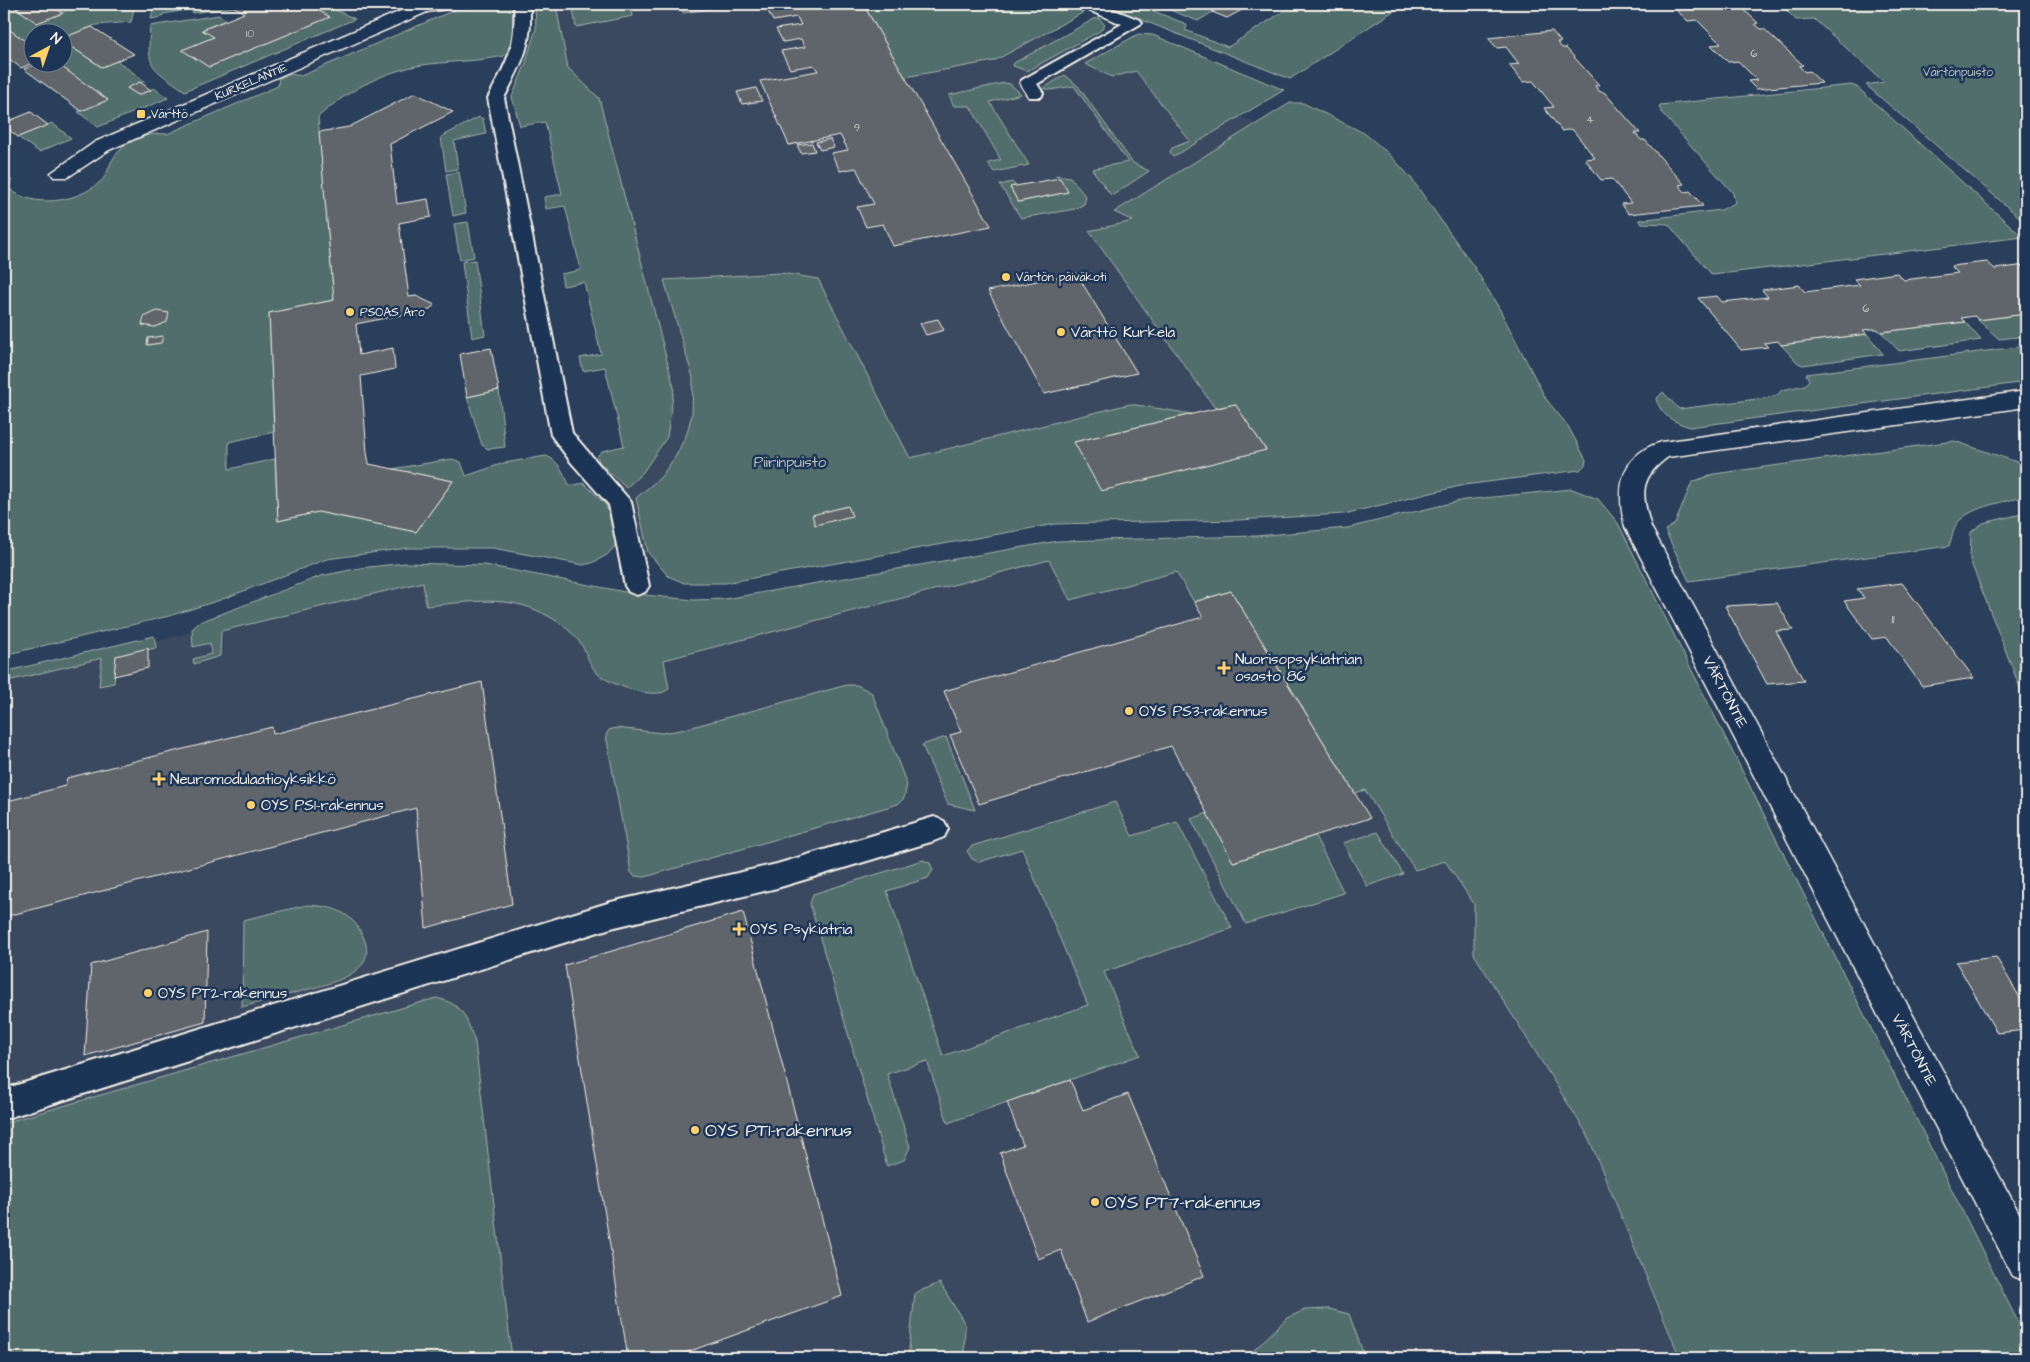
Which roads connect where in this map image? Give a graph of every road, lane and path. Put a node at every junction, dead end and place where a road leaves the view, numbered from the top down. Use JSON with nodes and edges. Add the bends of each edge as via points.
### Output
{"nodes":[{"id":1,"x":448,"y":4,"type":"edge"},
{"id":2,"x":522,"y":4,"type":"edge"},
{"id":3,"x":1086,"y":4,"type":"edge"},
{"id":4,"x":420,"y":6,"type":"edge"},
{"id":5,"x":1035,"y":93,"type":"dead end"},
{"id":6,"x":61,"y":173,"type":"dead end"},
{"id":7,"x":2021,"y":406,"type":"edge"},
{"id":8,"x":637,"y":586,"type":"dead end"},
{"id":9,"x":934,"y":829,"type":"dead end"},
{"id":10,"x":4,"y":1104,"type":"edge"},
{"id":11,"x":2026,"y":1263,"type":"edge"}],
"edges":[{"from":1,"to":4,"type":"street","name":"KURKELANTIE"},
{"from":2,"to":8,"type":"lane","via":[[524,29],[517,57],[496,98],[497,108],[562,435],[620,502]]},
{"from":3,"to":5,"type":"lane","via":[[1134,23],[1028,83]]},
{"from":4,"to":6,"type":"street","name":"KURKELANTIE","via":[[102,146]]},
{"from":7,"to":11,"type":"street","name":"VÄRTÖNTIE","via":[[1662,450],[1644,461],[1634,477],[1631,501],[1638,527]]},
{"from":9,"to":10,"type":"lane","via":[[778,876],[611,915]]}]}
